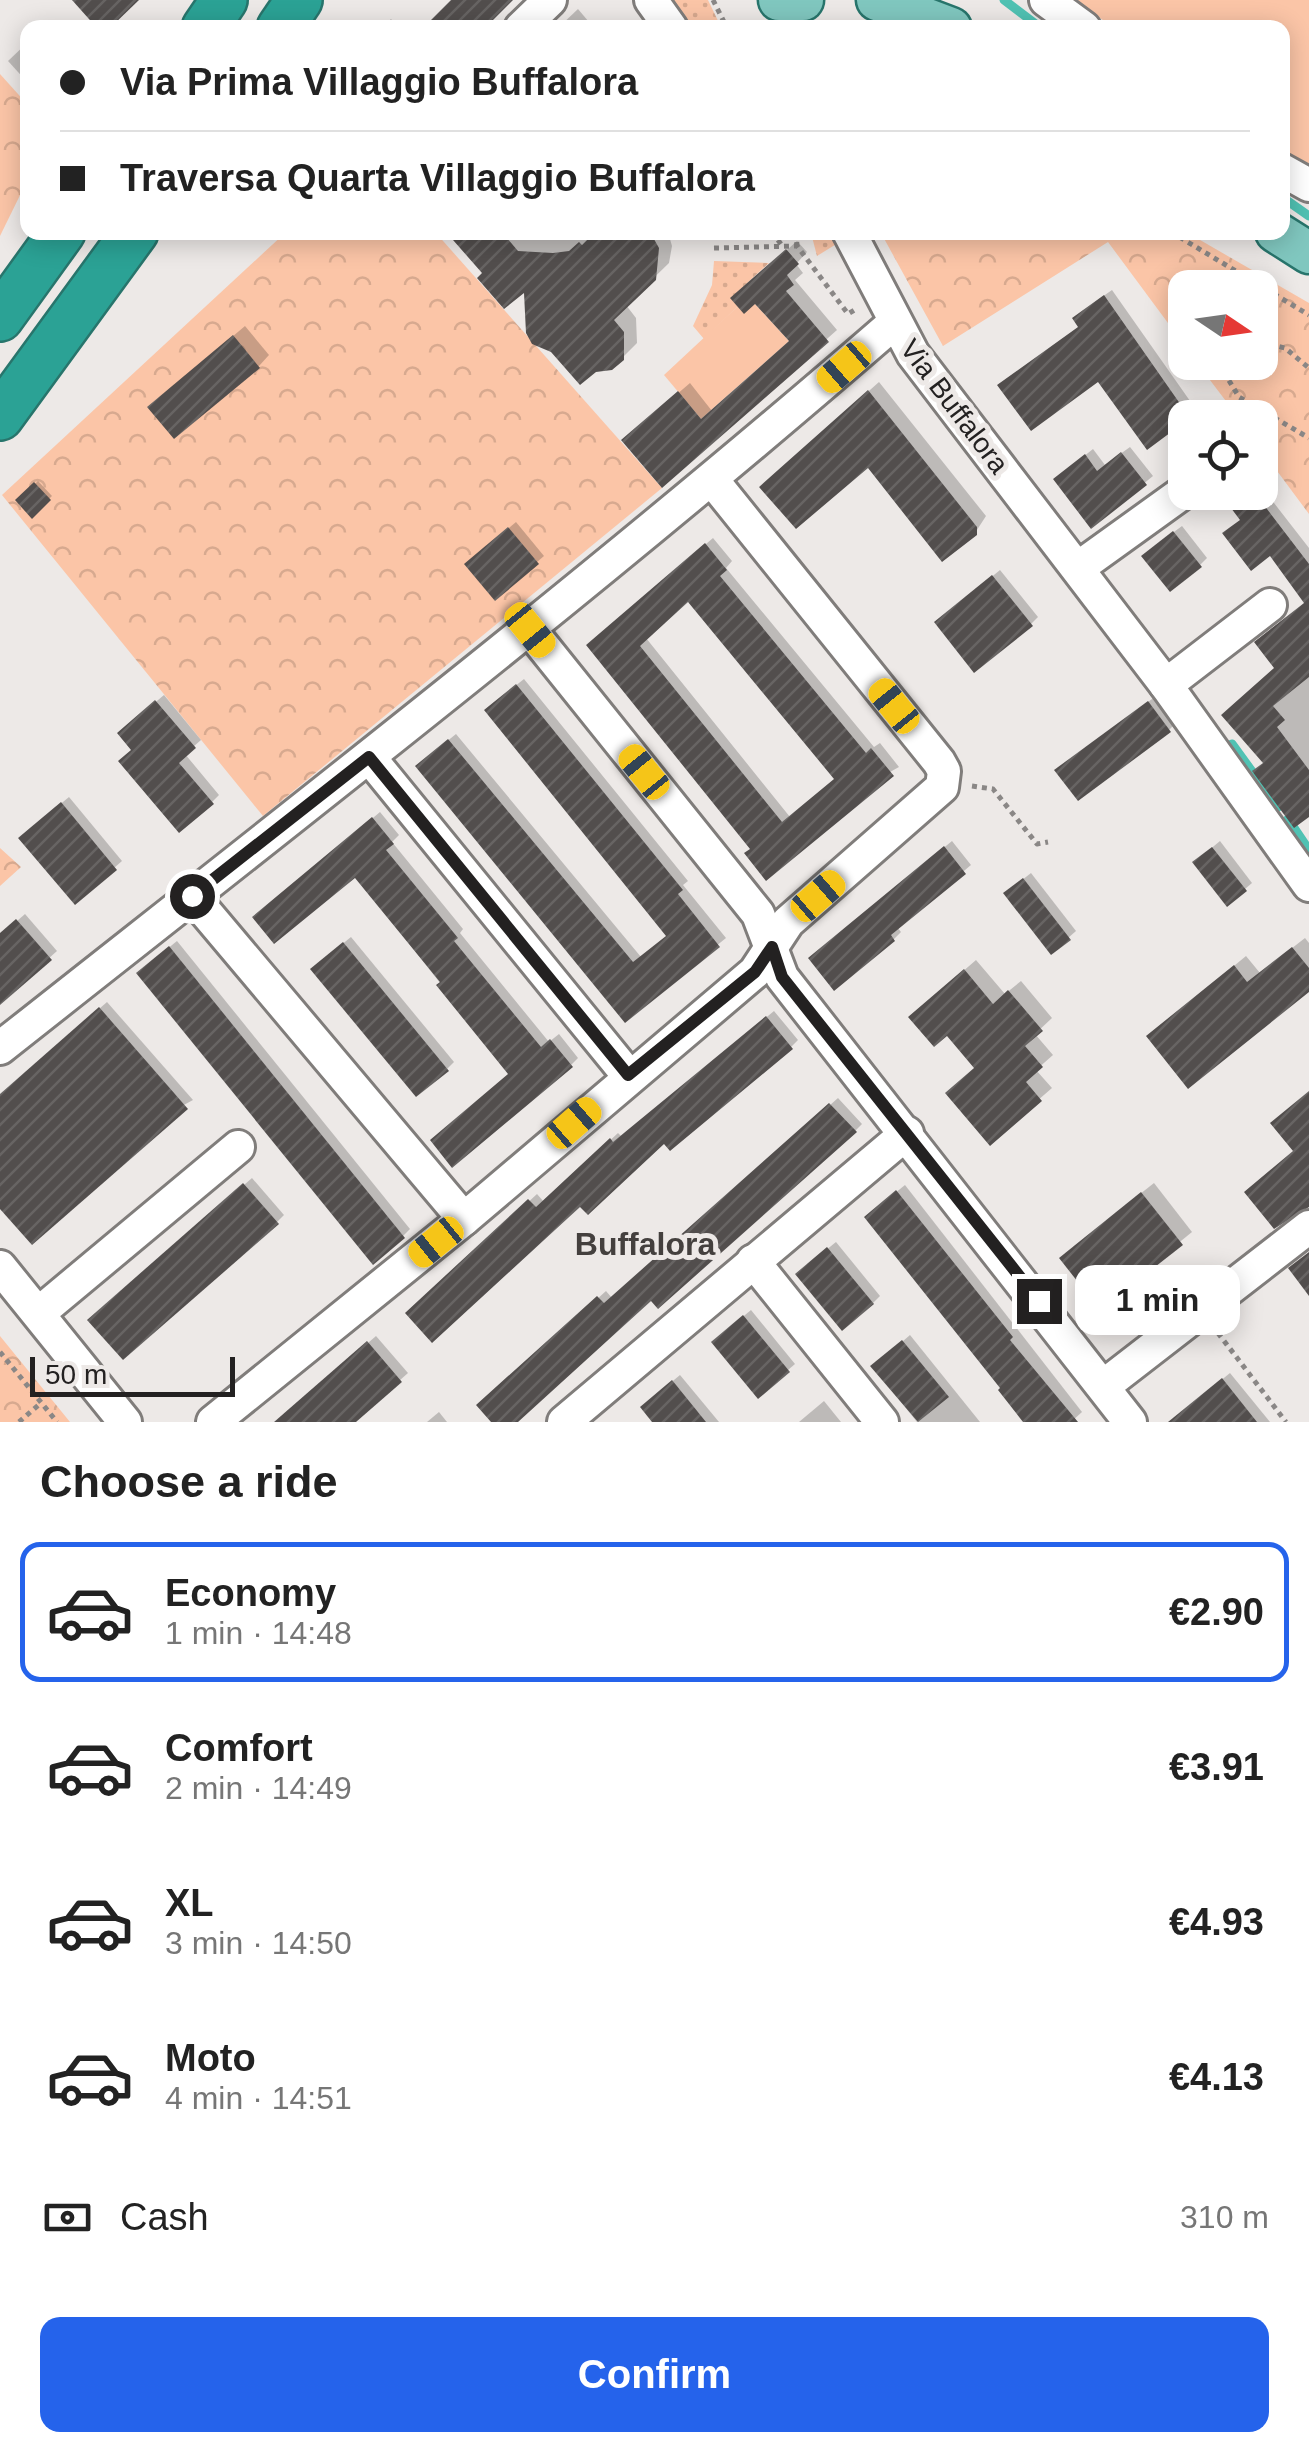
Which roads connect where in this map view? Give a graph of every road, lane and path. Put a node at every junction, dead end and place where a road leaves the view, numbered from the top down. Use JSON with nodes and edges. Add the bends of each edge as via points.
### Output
{"nodes":[{"id":1,"x":550,"y":0,"type":"edge"},
{"id":2,"x":650,"y":0,"type":"edge"},
{"id":3,"x":780,"y":0,"type":"edge"},
{"id":4,"x":803,"y":0,"type":"edge"},
{"id":5,"x":877,"y":0,"type":"edge"},
{"id":6,"x":928,"y":0,"type":"edge"},
{"id":7,"x":1046,"y":0,"type":"edge"},
{"id":8,"x":530,"y":20,"type":"edge"},
{"id":9,"x":666,"y":20,"type":"edge"},
{"id":10,"x":932,"y":20,"type":"edge"},
{"id":11,"x":947,"y":20,"type":"edge"},
{"id":12,"x":1073,"y":20,"type":"edge"},
{"id":13,"x":56,"y":240,"type":"edge"},
{"id":14,"x":128,"y":240,"type":"edge"},
{"id":15,"x":778,"y":240,"type":"edge"},
{"id":16,"x":797,"y":240,"type":"edge"},
{"id":17,"x":853,"y":240,"type":"edge"},
{"id":18,"x":1185,"y":240,"type":"edge"},
{"id":19,"x":1288,"y":240,"type":"edge"},
{"id":20,"x":783,"y":246,"type":"junction"},
{"id":21,"x":797,"y":246,"type":"junction"},
{"id":22,"x":714,"y":248,"type":"dead end"},
{"id":23,"x":1309,"y":254,"type":"edge"},
{"id":24,"x":868,"y":303,"type":"dead end"},
{"id":25,"x":1309,"y":314,"type":"edge"},
{"id":26,"x":0,"y":318,"type":"edge"},
{"id":27,"x":894,"y":323,"type":"junction"},
{"id":28,"x":1278,"y":346,"type":"edge"},
{"id":29,"x":1309,"y":368,"type":"edge"},
{"id":30,"x":1229,"y":380,"type":"edge"},
{"id":31,"x":0,"y":417,"type":"edge"},
{"id":32,"x":1309,"y":438,"type":"edge"},
{"id":33,"x":712,"y":481,"type":"junction"},
{"id":34,"x":1168,"y":502,"type":"edge"},
{"id":35,"x":1078,"y":568,"type":"junction"},
{"id":36,"x":1270,"y":605,"type":"dead end"},
{"id":37,"x":530,"y":630,"type":"junction"},
{"id":38,"x":1166,"y":685,"type":"junction"},
{"id":39,"x":369,"y":757,"type":"junction"},
{"id":40,"x":944,"y":779,"type":"junction"},
{"id":41,"x":1048,"y":842,"type":"dead end"},
{"id":42,"x":1309,"y":884,"type":"edge"},
{"id":43,"x":192,"y":896,"type":"junction"},
{"id":44,"x":772,"y":947,"type":"junction"},
{"id":45,"x":0,"y":1048,"type":"edge"},
{"id":46,"x":628,"y":1075,"type":"junction"},
{"id":47,"x":907,"y":1133,"type":"junction"},
{"id":48,"x":238,"y":1147,"type":"dead end"},
{"id":49,"x":464,"y":1219,"type":"junction"},
{"id":50,"x":1309,"y":1227,"type":"edge"},
{"id":51,"x":754,"y":1261,"type":"junction"},
{"id":52,"x":0,"y":1267,"type":"edge"},
{"id":53,"x":1201,"y":1311,"type":"junction"},
{"id":54,"x":39,"y":1313,"type":"junction"},
{"id":55,"x":0,"y":1352,"type":"edge"},
{"id":56,"x":1105,"y":1386,"type":"junction"},
{"id":57,"x":42,"y":1403,"type":"junction"},
{"id":58,"x":585,"y":1415,"type":"edge"},
{"id":59,"x":1131,"y":1421,"type":"edge"},
{"id":60,"x":19,"y":1422,"type":"edge"},
{"id":61,"x":57,"y":1422,"type":"edge"},
{"id":62,"x":126,"y":1422,"type":"edge"},
{"id":63,"x":214,"y":1422,"type":"edge"},
{"id":64,"x":882,"y":1422,"type":"edge"},
{"id":65,"x":1286,"y":1422,"type":"edge"}],
"edges":[{"from":1,"to":8,"type":"street"},
{"from":2,"to":9,"type":"street"},
{"from":3,"to":4,"type":"main road"},
{"from":5,"to":10,"type":"main road"},
{"from":6,"to":11,"type":"main road"},
{"from":7,"to":12,"type":"street"},
{"from":13,"to":26,"type":"highway"},
{"from":14,"to":31,"type":"highway"},
{"from":15,"to":20,"type":"path"},
{"from":16,"to":21,"type":"path"},
{"from":17,"to":27,"type":"street","name":"Via Buffalora"},
{"from":18,"to":25,"type":"path"},
{"from":19,"to":23,"type":"main road"},
{"from":20,"to":21,"type":"path"},
{"from":20,"to":22,"type":"path"},
{"from":21,"to":24,"type":"path","via":[[848,314]]},
{"from":27,"to":33,"type":"street"},
{"from":27,"to":35,"type":"street","name":"Via Buffalora"},
{"from":28,"to":29,"type":"path"},
{"from":30,"to":32,"type":"path","via":[[1239,396]]},
{"from":33,"to":37,"type":"street"},
{"from":33,"to":40,"type":"street","via":[[939,762]]},
{"from":34,"to":35,"type":"street"},
{"from":35,"to":38,"type":"street","name":"Via Buffalora"},
{"from":36,"to":38,"type":"street"},
{"from":37,"to":39,"type":"street"},
{"from":37,"to":44,"type":"street","via":[[758,914]]},
{"from":38,"to":42,"type":"street","name":"Via Buffalora"},
{"from":39,"to":43,"type":"street"},
{"from":39,"to":46,"type":"street"},
{"from":40,"to":41,"type":"path","via":[[993,790],[1037,844]]},
{"from":40,"to":44,"type":"street","via":[[936,794],[788,922]]},
{"from":43,"to":45,"type":"street"},
{"from":43,"to":49,"type":"street"},
{"from":44,"to":46,"type":"street","via":[[755,972]]},
{"from":44,"to":47,"type":"street","via":[[782,977]]},
{"from":46,"to":49,"type":"street"},
{"from":47,"to":51,"type":"street"},
{"from":47,"to":56,"type":"street"},
{"from":48,"to":54,"type":"street"},
{"from":49,"to":63,"type":"street"},
{"from":50,"to":53,"type":"street"},
{"from":51,"to":58,"type":"street"},
{"from":51,"to":64,"type":"street"},
{"from":52,"to":54,"type":"street"},
{"from":53,"to":56,"type":"street"},
{"from":53,"to":65,"type":"path"},
{"from":54,"to":62,"type":"street"},
{"from":55,"to":57,"type":"path"},
{"from":56,"to":59,"type":"street"},
{"from":57,"to":60,"type":"path"},
{"from":57,"to":61,"type":"path"}]}
